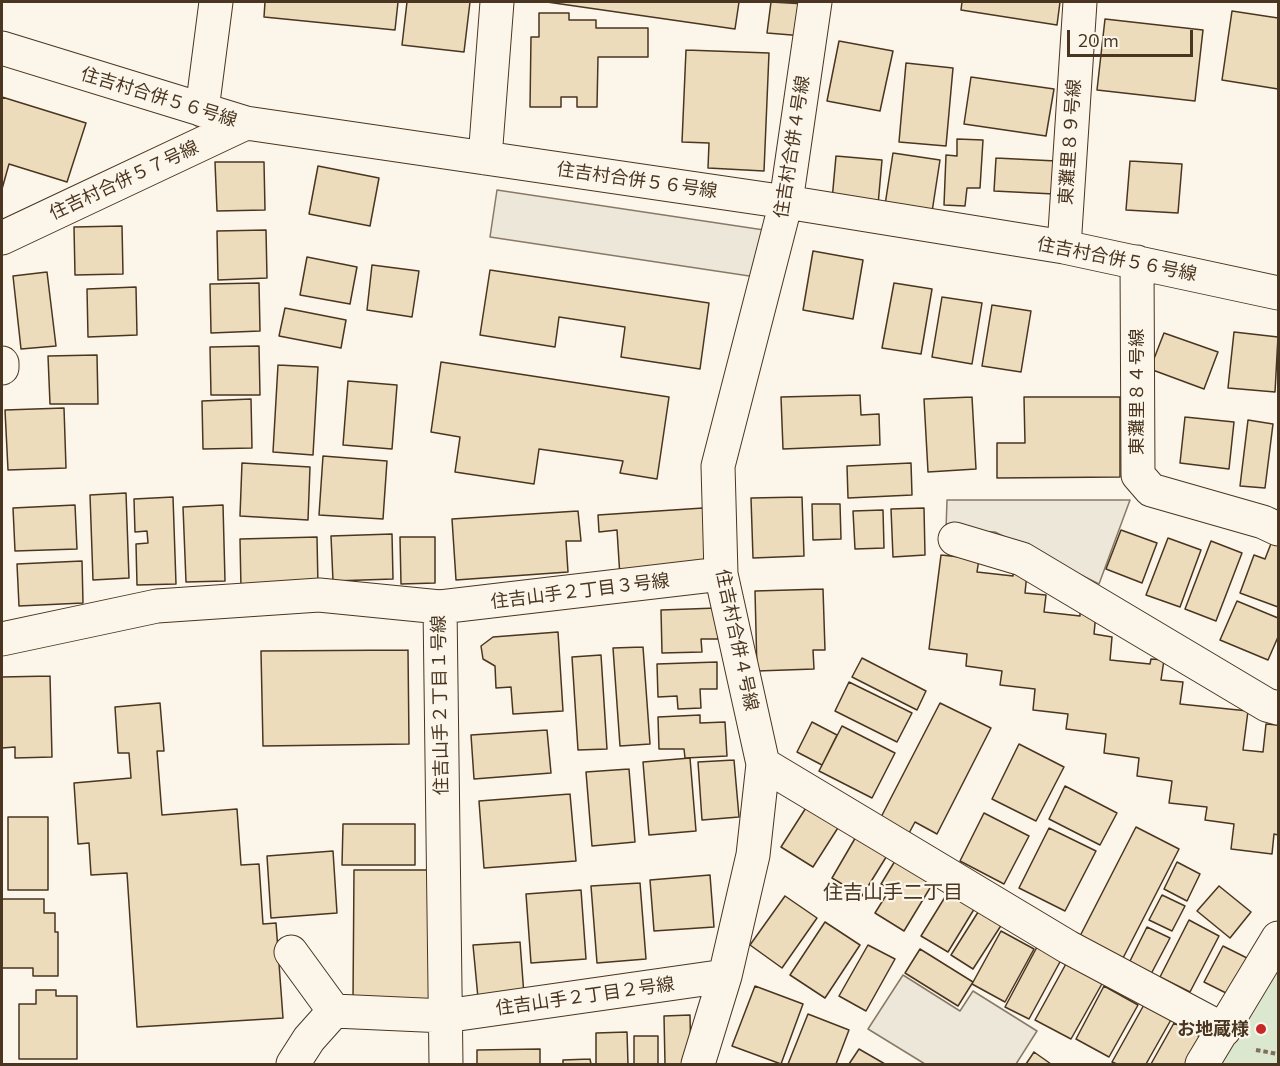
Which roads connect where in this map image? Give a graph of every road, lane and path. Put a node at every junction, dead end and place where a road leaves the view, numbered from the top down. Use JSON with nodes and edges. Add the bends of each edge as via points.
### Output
{"nodes":[{"id":1,"x":216,"y":2,"type":"edge"},
{"id":2,"x":497,"y":2,"type":"edge"},
{"id":3,"x":815,"y":2,"type":"edge"},
{"id":4,"x":1080,"y":2,"type":"edge"},
{"id":5,"x":2,"y":48,"type":"edge"},
{"id":6,"x":202,"y":110,"type":"junction"},
{"id":7,"x":246,"y":123,"type":"junction"},
{"id":8,"x":485,"y":158,"type":"junction"},
{"id":9,"x":786,"y":202,"type":"junction"},
{"id":10,"x":2,"y":238,"type":"edge"},
{"id":11,"x":1064,"y":247,"type":"junction"},
{"id":12,"x":1137,"y":262,"type":"junction"},
{"id":13,"x":1278,"y":293,"type":"edge"},
{"id":14,"x":2,"y":363,"type":"edge"},
{"id":15,"x":2,"y":368,"type":"edge"},
{"id":16,"x":1278,"y":529,"type":"edge"},
{"id":17,"x":955,"y":538,"type":"dead end"},
{"id":18,"x":721,"y":574,"type":"junction"},
{"id":19,"x":440,"y":607,"type":"junction"},
{"id":20,"x":2,"y":639,"type":"edge"},
{"id":21,"x":1278,"y":708,"type":"edge"},
{"id":22,"x":763,"y":764,"type":"junction"},
{"id":23,"x":1278,"y":938,"type":"edge"},
{"id":24,"x":291,"y":952,"type":"dead end"},
{"id":25,"x":725,"y":976,"type":"junction"},
{"id":26,"x":334,"y":1011,"type":"junction"},
{"id":27,"x":445,"y":1016,"type":"junction"},
{"id":28,"x":1224,"y":1030,"type":"junction"},
{"id":29,"x":293,"y":1065,"type":"edge"},
{"id":30,"x":446,"y":1065,"type":"edge"},
{"id":31,"x":698,"y":1065,"type":"edge"},
{"id":32,"x":1202,"y":1065,"type":"edge"}],
"edges":[{"from":1,"to":6,"type":"street"},
{"from":2,"to":8,"type":"street"},
{"from":3,"to":9,"type":"street","name":"住吉村合併４号線"},
{"from":4,"to":11,"type":"street","name":"東灘里８９号線"},
{"from":5,"to":6,"type":"street","name":"住吉村合併５６号線"},
{"from":6,"to":7,"type":"street","name":"住吉村合併５６号線"},
{"from":7,"to":8,"type":"street","name":"住吉村合併５６号線"},
{"from":7,"to":10,"type":"street","name":"住吉村合併５７号線"},
{"from":8,"to":9,"type":"street","name":"住吉村合併５６号線"},
{"from":9,"to":11,"type":"street","name":"住吉村合併５６号線"},
{"from":9,"to":18,"type":"street","name":"住吉村合併４号線","via":[[718,466]]},
{"from":11,"to":12,"type":"street","name":"住吉村合併５６号線"},
{"from":12,"to":13,"type":"street","name":"住吉村合併５６号線"},
{"from":12,"to":16,"type":"street","name":"東灘里８４号線","via":[[1138,475],[1151,490]]},
{"from":14,"to":15,"type":"street"},
{"from":17,"to":21,"type":"street","via":[[1022,559]]},
{"from":18,"to":19,"type":"street","name":"住吉山手２丁目３号線"},
{"from":18,"to":22,"type":"street","name":"住吉村合併４号線"},
{"from":19,"to":20,"type":"street","name":"住吉山手２丁目１号線","via":[[319,595],[158,606]]},
{"from":19,"to":27,"type":"street","name":"住吉山手２丁目１号線"},
{"from":22,"to":25,"type":"street","name":"住吉村合併４号線","via":[[753,855]]},
{"from":22,"to":28,"type":"street","via":[[1068,947]]},
{"from":23,"to":28,"type":"street"},
{"from":24,"to":26,"type":"street"},
{"from":25,"to":27,"type":"street","name":"住吉山手２丁目２号線"},
{"from":25,"to":31,"type":"street","name":"住吉村合併４号線"},
{"from":26,"to":27,"type":"street","name":"住吉山手２丁目２号線"},
{"from":26,"to":29,"type":"street"},
{"from":27,"to":30,"type":"street","name":"住吉山手２丁目１号線"},
{"from":28,"to":32,"type":"street"}]}
